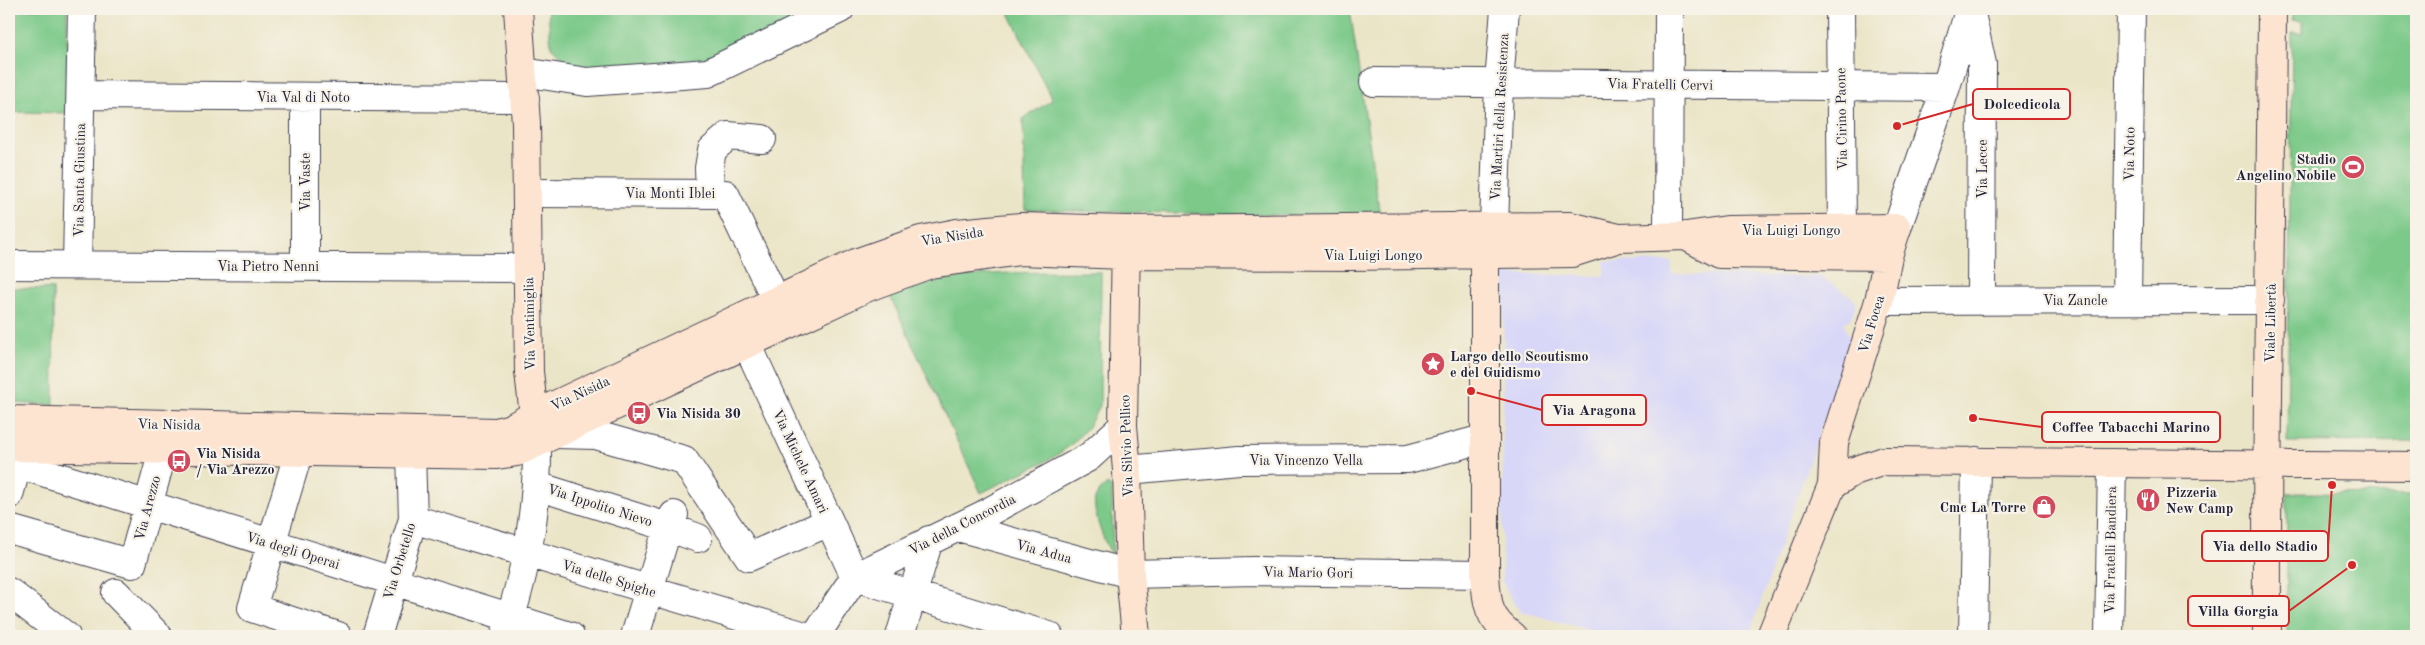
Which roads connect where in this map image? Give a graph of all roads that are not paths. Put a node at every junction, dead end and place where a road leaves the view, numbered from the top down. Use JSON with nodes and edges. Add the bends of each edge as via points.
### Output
{"nodes":[{"id":1,"x":82,"y":9,"type":"edge"},
{"id":2,"x":518,"y":9,"type":"edge"},
{"id":3,"x":840,"y":9,"type":"edge"},
{"id":4,"x":1505,"y":9,"type":"edge"},
{"id":5,"x":1669,"y":9,"type":"edge"},
{"id":6,"x":1840,"y":9,"type":"edge"},
{"id":7,"x":1970,"y":9,"type":"edge"},
{"id":8,"x":2131,"y":9,"type":"edge"},
{"id":9,"x":2272,"y":9,"type":"edge"},
{"id":10,"x":1374,"y":82,"type":"dead end"},
{"id":11,"x":1499,"y":83,"type":"junction"},
{"id":12,"x":1669,"y":84,"type":"junction"},
{"id":13,"x":524,"y":85,"type":"junction"},
{"id":14,"x":1841,"y":86,"type":"junction"},
{"id":15,"x":1946,"y":87,"type":"junction"},
{"id":16,"x":81,"y":95,"type":"junction"},
{"id":17,"x":305,"y":98,"type":"junction"},
{"id":18,"x":762,"y":139,"type":"dead end"},
{"id":19,"x":527,"y":193,"type":"junction"},
{"id":20,"x":710,"y":193,"type":"junction"},
{"id":21,"x":1494,"y":226,"type":"junction"},
{"id":22,"x":1897,"y":228,"type":"junction"},
{"id":23,"x":1842,"y":230,"type":"junction"},
{"id":24,"x":1677,"y":236,"type":"junction"},
{"id":25,"x":1619,"y":238,"type":"junction"},
{"id":26,"x":1125,"y":242,"type":"junction"},
{"id":27,"x":1485,"y":255,"type":"junction"},
{"id":28,"x":1888,"y":256,"type":"junction"},
{"id":29,"x":9,"y":264,"type":"edge"},
{"id":30,"x":77,"y":265,"type":"junction"},
{"id":31,"x":305,"y":267,"type":"junction"},
{"id":32,"x":528,"y":268,"type":"junction"},
{"id":33,"x":776,"y":300,"type":"junction"},
{"id":34,"x":1981,"y":300,"type":"junction"},
{"id":35,"x":2128,"y":300,"type":"junction"},
{"id":36,"x":2270,"y":300,"type":"junction"},
{"id":37,"x":1879,"y":301,"type":"junction"},
{"id":38,"x":747,"y":344,"type":"junction"},
{"id":39,"x":534,"y":415,"type":"junction"},
{"id":40,"x":9,"y":420,"type":"edge"},
{"id":41,"x":1123,"y":426,"type":"junction"},
{"id":42,"x":546,"y":438,"type":"junction"},
{"id":43,"x":1483,"y":439,"type":"junction"},
{"id":44,"x":163,"y":451,"type":"junction"},
{"id":45,"x":299,"y":452,"type":"junction"},
{"id":46,"x":16,"y":453,"type":"edge"},
{"id":47,"x":411,"y":454,"type":"junction"},
{"id":48,"x":1976,"y":462,"type":"junction"},
{"id":49,"x":2112,"y":463,"type":"junction"},
{"id":50,"x":2266,"y":465,"type":"junction"},
{"id":51,"x":2416,"y":466,"type":"edge"},
{"id":52,"x":1127,"y":470,"type":"junction"},
{"id":53,"x":1832,"y":485,"type":"junction"},
{"id":54,"x":537,"y":486,"type":"junction"},
{"id":55,"x":9,"y":495,"type":"edge"},
{"id":56,"x":148,"y":505,"type":"junction"},
{"id":57,"x":413,"y":519,"type":"junction"},
{"id":58,"x":671,"y":521,"type":"junction"},
{"id":59,"x":830,"y":522,"type":"junction"},
{"id":60,"x":958,"y":527,"type":"junction"},
{"id":61,"x":9,"y":529,"type":"edge"},
{"id":62,"x":698,"y":538,"type":"dead end"},
{"id":63,"x":929,"y":540,"type":"junction"},
{"id":64,"x":272,"y":543,"type":"junction"},
{"id":65,"x":528,"y":554,"type":"junction"},
{"id":66,"x":1130,"y":574,"type":"junction"},
{"id":67,"x":1485,"y":574,"type":"junction"},
{"id":68,"x":855,"y":577,"type":"junction"},
{"id":69,"x":393,"y":581,"type":"junction"},
{"id":70,"x":649,"y":590,"type":"junction"},
{"id":71,"x":9,"y":593,"type":"edge"},
{"id":72,"x":116,"y":593,"type":"dead end"},
{"id":73,"x":912,"y":596,"type":"junction"},
{"id":74,"x":508,"y":627,"type":"edge"},
{"id":75,"x":1035,"y":634,"type":"edge"},
{"id":76,"x":65,"y":636,"type":"edge"},
{"id":77,"x":158,"y":636,"type":"edge"},
{"id":78,"x":338,"y":636,"type":"edge"},
{"id":79,"x":377,"y":636,"type":"edge"},
{"id":80,"x":570,"y":636,"type":"edge"},
{"id":81,"x":634,"y":636,"type":"edge"},
{"id":82,"x":805,"y":636,"type":"edge"},
{"id":83,"x":815,"y":636,"type":"edge"},
{"id":84,"x":900,"y":636,"type":"edge"},
{"id":85,"x":1136,"y":636,"type":"edge"},
{"id":86,"x":1512,"y":636,"type":"edge"},
{"id":87,"x":1771,"y":636,"type":"edge"},
{"id":88,"x":1972,"y":636,"type":"edge"},
{"id":89,"x":2109,"y":636,"type":"edge"},
{"id":90,"x":2267,"y":636,"type":"edge"}],
"edges":[{"from":1,"to":16,"type":"street","name":"Via Santa Giustina"},
{"from":2,"to":13,"type":"street","name":"Via Ventimiglia"},
{"from":3,"to":13,"type":"street","name":"Via Val di Noto","via":[[708,73]]},
{"from":4,"to":11,"type":"street","name":"Via Martiri della Resistenza"},
{"from":5,"to":12,"type":"street"},
{"from":6,"to":14,"type":"street","name":"Via Cirino Paone"},
{"from":7,"to":15,"type":"street","name":"Via Focea"},
{"from":7,"to":34,"type":"street","name":"Via Lecce","via":[[1982,64]]},
{"from":8,"to":35,"type":"street","name":"Via Noto"},
{"from":9,"to":36,"type":"street","name":"Viale Libertà"},
{"from":10,"to":11,"type":"street","name":"Via Fratelli Cervi"},
{"from":11,"to":12,"type":"street","name":"Via Fratelli Cervi"},
{"from":11,"to":21,"type":"street","name":"Via Martiri della Resistenza"},
{"from":12,"to":14,"type":"street","name":"Via Fratelli Cervi"},
{"from":12,"to":24,"type":"street"},
{"from":13,"to":17,"type":"street","name":"Via Val di Noto"},
{"from":13,"to":19,"type":"street","name":"Via Ventimiglia"},
{"from":14,"to":15,"type":"street","name":"Via Fratelli Cervi"},
{"from":14,"to":23,"type":"street","name":"Via Cirino Paone"},
{"from":15,"to":22,"type":"street","name":"Via Focea"},
{"from":16,"to":17,"type":"street","name":"Via Val di Noto"},
{"from":16,"to":30,"type":"street","name":"Via Santa Giustina"},
{"from":17,"to":31,"type":"street","name":"Via Vaste"},
{"from":18,"to":20,"type":"street","via":[[728,136],[712,150],[708,168]]},
{"from":19,"to":20,"type":"street","name":"Via Monti Iblei"},
{"from":19,"to":32,"type":"street","name":"Via Ventimiglia"},
{"from":20,"to":33,"type":"street","name":"Via Monti Iblei","via":[[725,194]]},
{"from":21,"to":25,"type":"street","name":"Via Luigi Longo","via":[[1570,226]]},
{"from":21,"to":26,"type":"street","name":"Via Luigi Longo"},
{"from":21,"to":27,"type":"street"},
{"from":22,"to":23,"type":"street","name":"Via Luigi Longo"},
{"from":22,"to":28,"type":"street","name":"Via Focea"},
{"from":23,"to":24,"type":"street","name":"Via Luigi Longo","via":[[1727,230]]},
{"from":24,"to":25,"type":"street","name":"Via Luigi Longo"},
{"from":24,"to":28,"type":"street","name":"Via Luigi Longo","via":[[1719,254]]},
{"from":25,"to":27,"type":"street","name":"Via Luigi Longo","via":[[1572,253]]},
{"from":26,"to":27,"type":"street","name":"Via Luigi Longo"},
{"from":26,"to":33,"type":"street","name":"Via Nisida","via":[[1021,227],[957,233],[884,251]]},
{"from":26,"to":38,"type":"street","name":"Via Nisida","via":[[1020,251],[930,264],[868,286]]},
{"from":26,"to":41,"type":"street","name":"Via Silvio Pellico"},
{"from":27,"to":43,"type":"street"},
{"from":28,"to":37,"type":"street","name":"Via Focea"},
{"from":29,"to":30,"type":"street","name":"Via Pietro Nenni"},
{"from":30,"to":31,"type":"street","name":"Via Pietro Nenni"},
{"from":31,"to":32,"type":"street","name":"Via Pietro Nenni"},
{"from":32,"to":39,"type":"street","name":"Via Ventimiglia","via":[[529,372]]},
{"from":33,"to":39,"type":"street","name":"Via Nisida"},
{"from":34,"to":35,"type":"street","name":"Via Zancle"},
{"from":34,"to":37,"type":"street","name":"Via Zancle"},
{"from":35,"to":36,"type":"street","name":"Via Zancle"},
{"from":36,"to":50,"type":"street","name":"Viale Libertà"},
{"from":37,"to":53,"type":"street","name":"Via Focea","via":[[1834,442]]},
{"from":38,"to":42,"type":"street","name":"Via Nisida"},
{"from":38,"to":59,"type":"street","name":"Via Michele Amari"},
{"from":39,"to":40,"type":"street","name":"Via Nisida","via":[[497,432]]},
{"from":39,"to":42,"type":"street","name":"Via Ventimiglia"},
{"from":41,"to":52,"type":"street","name":"Via Silvio Pellico"},
{"from":41,"to":60,"type":"street","name":"Via della Concordia","via":[[1088,457]]},
{"from":42,"to":47,"type":"street","name":"Via Nisida","via":[[517,452],[497,455]]},
{"from":42,"to":54,"type":"street","name":"Via Ventimiglia"},
{"from":42,"to":59,"type":"street","via":[[596,435],[684,460],[749,558]]},
{"from":43,"to":52,"type":"street","name":"Via Vincenzo Vella","via":[[1408,459],[1238,460]]},
{"from":43,"to":67,"type":"street"},
{"from":44,"to":45,"type":"street","name":"Via Nisida"},
{"from":44,"to":46,"type":"street","name":"Via Nisida"},
{"from":44,"to":56,"type":"street","name":"Via Arezzo"},
{"from":45,"to":47,"type":"street","name":"Via Nisida"},
{"from":45,"to":64,"type":"street"},
{"from":46,"to":55,"type":"street"},
{"from":46,"to":56,"type":"street","name":"Via degli Operai"},
{"from":47,"to":57,"type":"street","name":"Via Orbetello"},
{"from":48,"to":49,"type":"street"},
{"from":48,"to":53,"type":"street","via":[[1884,461],[1854,471]]},
{"from":48,"to":88,"type":"street"},
{"from":49,"to":50,"type":"street"},
{"from":49,"to":89,"type":"street","name":"Via Fratelli Bandiera"},
{"from":50,"to":51,"type":"street"},
{"from":50,"to":90,"type":"street","name":"Viale Libertà"},
{"from":52,"to":66,"type":"street","name":"Via Silvio Pellico"},
{"from":53,"to":87,"type":"street","name":"Via Focea"},
{"from":54,"to":58,"type":"street","name":"Via Ippolito Nievo"},
{"from":54,"to":65,"type":"street","name":"Via Ventimiglia"},
{"from":56,"to":61,"type":"street","name":"Via Arezzo","via":[[132,564]]},
{"from":56,"to":64,"type":"street","name":"Via degli Operai"},
{"from":57,"to":65,"type":"street","name":"Via delle Spighe"},
{"from":57,"to":69,"type":"street","name":"Via Orbetello"},
{"from":58,"to":62,"type":"street"},
{"from":58,"to":70,"type":"street","name":"Via Ippolito Nievo"},
{"from":59,"to":68,"type":"street","name":"Via Michele Amari"},
{"from":60,"to":63,"type":"street","name":"Via della Concordia"},
{"from":60,"to":66,"type":"street","name":"Via Adua"},
{"from":63,"to":68,"type":"street","name":"Via della Concordia"},
{"from":63,"to":73,"type":"street"},
{"from":64,"to":69,"type":"street","name":"Via degli Operai"},
{"from":64,"to":78,"type":"street","via":[[252,608]]},
{"from":65,"to":70,"type":"street","name":"Via delle Spighe"},
{"from":65,"to":74,"type":"street","name":"Via Ventimiglia"},
{"from":66,"to":67,"type":"street","name":"Via Mario Gori","via":[[1254,571]]},
{"from":66,"to":85,"type":"street","name":"Via Silvio Pellico"},
{"from":67,"to":86,"type":"street","via":[[1488,608],[1498,626]]},
{"from":68,"to":73,"type":"street"},
{"from":68,"to":83,"type":"street","name":"Via della Concordia"},
{"from":69,"to":74,"type":"street","name":"Via degli Operai"},
{"from":69,"to":79,"type":"street","name":"Via Orbetello"},
{"from":70,"to":81,"type":"street","name":"Via Ippolito Nievo"},
{"from":70,"to":82,"type":"street","name":"Via delle Spighe"},
{"from":71,"to":76,"type":"street"},
{"from":72,"to":77,"type":"street"},
{"from":73,"to":75,"type":"street"},
{"from":73,"to":84,"type":"street"},
{"from":74,"to":80,"type":"street","name":"Via degli Operai"}]}
